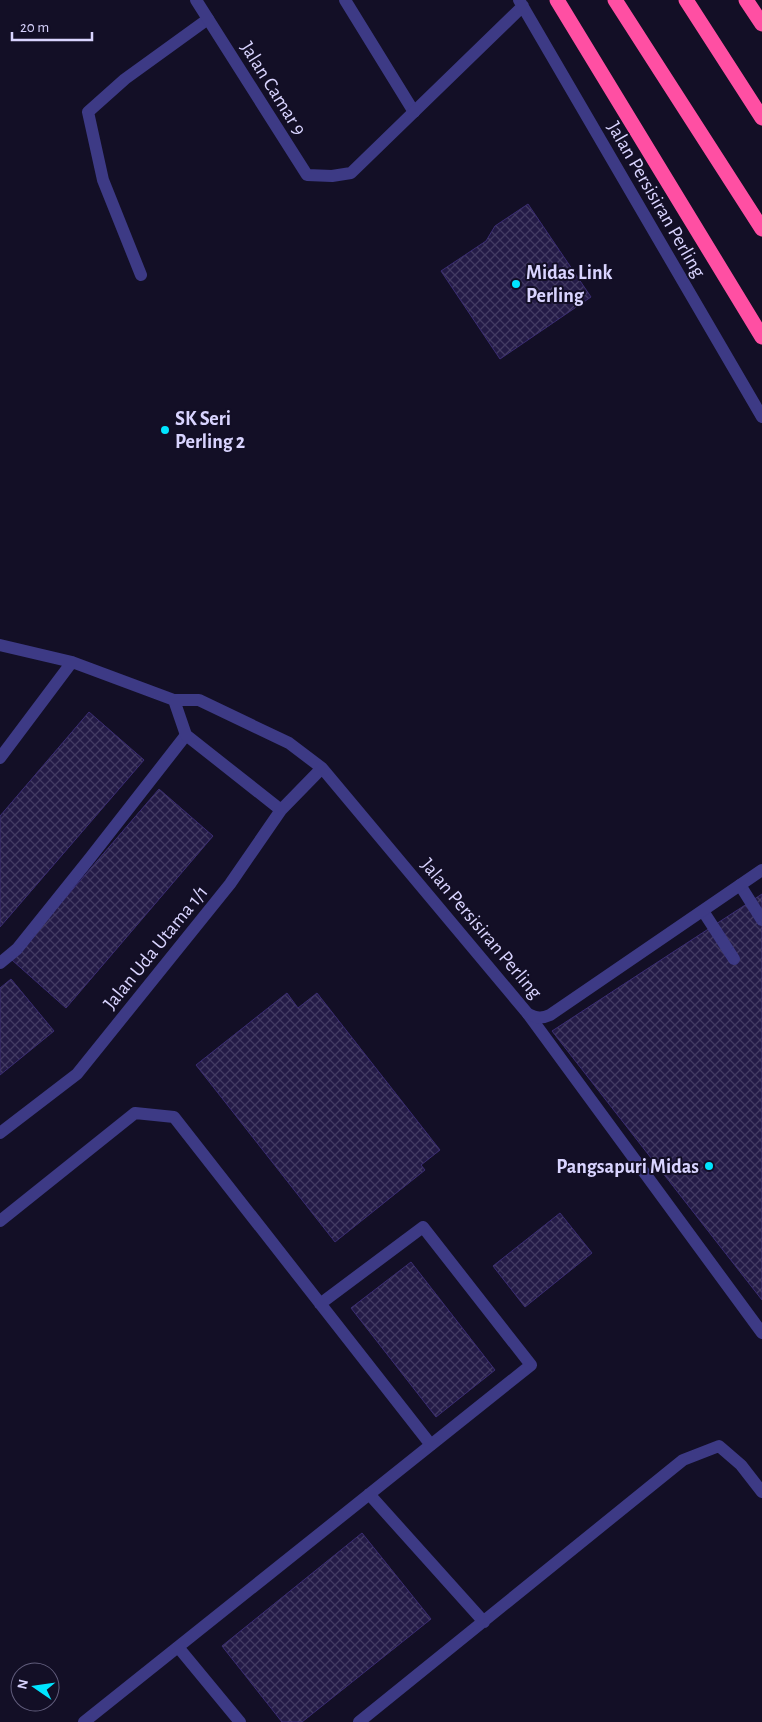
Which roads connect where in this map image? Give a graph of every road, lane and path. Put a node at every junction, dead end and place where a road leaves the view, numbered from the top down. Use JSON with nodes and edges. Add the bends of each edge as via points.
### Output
{"nodes":[{"id":1,"x":196,"y":0,"type":"edge"},
{"id":2,"x":345,"y":0,"type":"edge"},
{"id":3,"x":557,"y":0,"type":"edge"},
{"id":4,"x":615,"y":0,"type":"edge"},
{"id":5,"x":686,"y":0,"type":"edge"},
{"id":6,"x":746,"y":0,"type":"edge"},
{"id":7,"x":521,"y":3,"type":"edge"},
{"id":8,"x":208,"y":19,"type":"junction"},
{"id":9,"x":762,"y":24,"type":"edge"},
{"id":10,"x":414,"y":112,"type":"junction"},
{"id":11,"x":762,"y":118,"type":"edge"},
{"id":12,"x":762,"y":228,"type":"edge"},
{"id":13,"x":141,"y":274,"type":"dead end"},
{"id":14,"x":762,"y":337,"type":"edge"},
{"id":15,"x":762,"y":417,"type":"edge"},
{"id":16,"x":0,"y":645,"type":"edge"},
{"id":17,"x":72,"y":662,"type":"junction"},
{"id":18,"x":174,"y":700,"type":"junction"},
{"id":19,"x":186,"y":735,"type":"junction"},
{"id":20,"x":0,"y":758,"type":"edge"},
{"id":21,"x":322,"y":768,"type":"junction"},
{"id":22,"x":281,"y":810,"type":"junction"},
{"id":23,"x":762,"y":870,"type":"edge"},
{"id":24,"x":740,"y":886,"type":"junction"},
{"id":25,"x":703,"y":910,"type":"junction"},
{"id":26,"x":762,"y":920,"type":"edge"},
{"id":27,"x":734,"y":959,"type":"dead end"},
{"id":28,"x":0,"y":963,"type":"edge"},
{"id":29,"x":528,"y":1014,"type":"junction"},
{"id":30,"x":0,"y":1134,"type":"edge"},
{"id":31,"x":0,"y":1221,"type":"edge"},
{"id":32,"x":320,"y":1304,"type":"junction"},
{"id":33,"x":762,"y":1333,"type":"edge"},
{"id":34,"x":431,"y":1444,"type":"junction"},
{"id":35,"x":762,"y":1492,"type":"edge"},
{"id":36,"x":369,"y":1494,"type":"junction"},
{"id":37,"x":484,"y":1622,"type":"junction"},
{"id":38,"x":178,"y":1647,"type":"junction"},
{"id":39,"x":84,"y":1722,"type":"edge"},
{"id":40,"x":240,"y":1722,"type":"edge"},
{"id":41,"x":359,"y":1722,"type":"edge"}],
"edges":[{"from":1,"to":8,"type":"street","name":"Jalan Camar 9"},
{"from":2,"to":10,"type":"street"},
{"from":3,"to":14,"type":"highway"},
{"from":4,"to":12,"type":"highway"},
{"from":5,"to":11,"type":"highway"},
{"from":6,"to":9,"type":"highway"},
{"from":7,"to":10,"type":"street"},
{"from":7,"to":15,"type":"street","name":"Jalan Persisiran Perling"},
{"from":8,"to":10,"type":"street","name":"Jalan Camar 9","via":[[307,175],[351,173]]},
{"from":8,"to":13,"type":"street","via":[[125,79],[88,112],[104,180]]},
{"from":16,"to":17,"type":"street"},
{"from":17,"to":18,"type":"street"},
{"from":17,"to":20,"type":"street"},
{"from":18,"to":19,"type":"street"},
{"from":18,"to":21,"type":"street","name":"Jalan Persisiran Perling","via":[[199,700],[289,743]]},
{"from":19,"to":22,"type":"street"},
{"from":19,"to":28,"type":"street","via":[[23,941]]},
{"from":21,"to":22,"type":"street","name":"Jalan Uda Utama 1/1"},
{"from":21,"to":29,"type":"street","name":"Jalan Persisiran Perling"},
{"from":22,"to":30,"type":"street","name":"Jalan Uda Utama 1/1","via":[[230,884],[77,1074]]},
{"from":23,"to":24,"type":"street","name":"Jalan Persisiran Perling"},
{"from":24,"to":25,"type":"street","name":"Jalan Persisiran Perling"},
{"from":24,"to":26,"type":"street"},
{"from":25,"to":27,"type":"street"},
{"from":25,"to":29,"type":"street","name":"Jalan Persisiran Perling","via":[[544,1018]]},
{"from":29,"to":33,"type":"street"},
{"from":31,"to":32,"type":"street","via":[[135,1113],[174,1117]]},
{"from":32,"to":34,"type":"street"},
{"from":32,"to":34,"type":"street","via":[[423,1227],[531,1365]]},
{"from":34,"to":36,"type":"street"},
{"from":35,"to":37,"type":"street","via":[[741,1465],[719,1446],[683,1460]]},
{"from":36,"to":37,"type":"street"},
{"from":36,"to":38,"type":"street"},
{"from":37,"to":41,"type":"street"},
{"from":38,"to":39,"type":"street"},
{"from":38,"to":40,"type":"street"}]}
